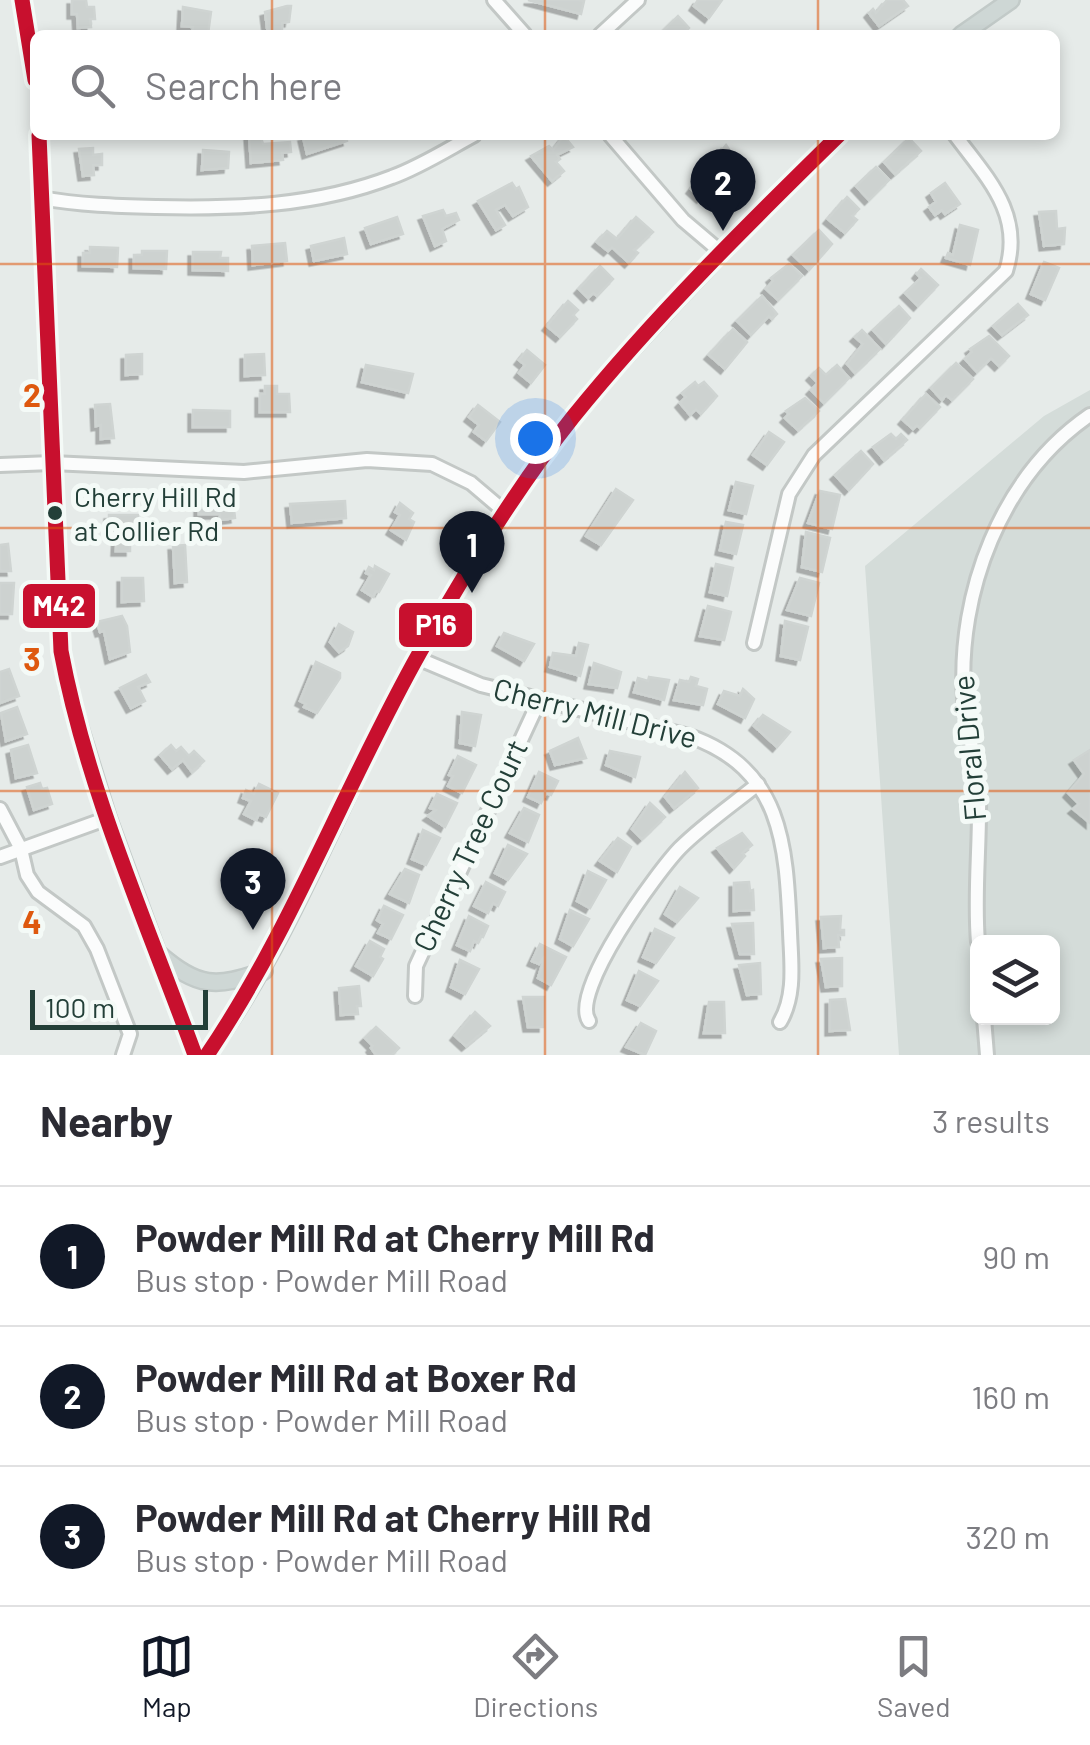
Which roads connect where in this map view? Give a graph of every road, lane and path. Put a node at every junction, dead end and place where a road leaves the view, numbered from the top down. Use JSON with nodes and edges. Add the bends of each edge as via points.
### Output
{"nodes":[{"id":1,"x":22,"y":0,"type":"edge"},
{"id":2,"x":494,"y":0,"type":"edge"},
{"id":3,"x":638,"y":0,"type":"edge"},
{"id":4,"x":1011,"y":0,"type":"edge"},
{"id":5,"x":521,"y":30,"type":"edge"},
{"id":6,"x":605,"y":30,"type":"edge"},
{"id":7,"x":968,"y":30,"type":"edge"},
{"id":8,"x":30,"y":49,"type":"edge"},
{"id":9,"x":39,"y":140,"type":"edge"},
{"id":10,"x":464,"y":140,"type":"edge"},
{"id":11,"x":614,"y":140,"type":"edge"},
{"id":12,"x":834,"y":140,"type":"edge"},
{"id":13,"x":959,"y":140,"type":"edge"},
{"id":14,"x":41,"y":198,"type":"junction"},
{"id":15,"x":722,"y":253,"type":"junction"},
{"id":16,"x":1090,"y":415,"type":"edge"},
{"id":17,"x":52,"y":462,"type":"junction"},
{"id":18,"x":0,"y":465,"type":"edge"},
{"id":19,"x":504,"y":511,"type":"junction"},
{"id":20,"x":754,"y":643,"type":"dead end"},
{"id":21,"x":417,"y":658,"type":"junction"},
{"id":22,"x":540,"y":699,"type":"junction"},
{"id":23,"x":758,"y":784,"type":"junction"},
{"id":24,"x":0,"y":809,"type":"edge"},
{"id":25,"x":108,"y":818,"type":"junction"},
{"id":26,"x":21,"y":849,"type":"junction"},
{"id":27,"x":0,"y":857,"type":"edge"},
{"id":28,"x":978,"y":935,"type":"edge"},
{"id":29,"x":158,"y":954,"type":"junction"},
{"id":30,"x":264,"y":971,"type":"junction"},
{"id":31,"x":414,"y":996,"type":"dead end"},
{"id":32,"x":589,"y":1021,"type":"dead end"},
{"id":33,"x":780,"y":1022,"type":"dead end"},
{"id":34,"x":985,"y":1025,"type":"edge"},
{"id":35,"x":123,"y":1055,"type":"edge"},
{"id":36,"x":195,"y":1055,"type":"edge"},
{"id":37,"x":208,"y":1055,"type":"edge"},
{"id":38,"x":987,"y":1055,"type":"edge"}],
"edges":[{"from":1,"to":8,"type":"main road"},
{"from":2,"to":5,"type":"street"},
{"from":3,"to":6,"type":"street"},
{"from":4,"to":7,"type":"main road"},
{"from":9,"to":14,"type":"main road"},
{"from":10,"to":14,"type":"street","via":[[394,177],[290,202],[228,208]]},
{"from":11,"to":15,"type":"street","via":[[682,220]]},
{"from":12,"to":15,"type":"main road"},
{"from":13,"to":20,"type":"street","via":[[1009,217],[1006,270],[796,479]]},
{"from":14,"to":17,"type":"main road"},
{"from":15,"to":19,"type":"main road","via":[[614,368]]},
{"from":16,"to":28,"type":"street","name":"Floral Drive","via":[[1019,488],[980,568],[967,612],[963,686],[979,797]]},
{"from":17,"to":18,"type":"street"},
{"from":17,"to":19,"type":"street","via":[[244,472],[367,460],[432,464],[472,484]]},
{"from":17,"to":25,"type":"main road","via":[[61,651]]},
{"from":19,"to":21,"type":"main road"},
{"from":21,"to":22,"type":"street","name":"Cherry Mill Drive","via":[[481,685]]},
{"from":21,"to":30,"type":"main road"},
{"from":22,"to":23,"type":"street","name":"Cherry Mill Drive","via":[[710,744]]},
{"from":22,"to":31,"type":"street","name":"Cherry Tree Court","via":[[416,966]]},
{"from":23,"to":32,"type":"street","via":[[681,847],[650,884],[590,988],[584,1003]]},
{"from":23,"to":33,"type":"street","name":"Cherry Mill Drive","via":[[782,833],[788,878],[792,974]]},
{"from":24,"to":26,"type":"street"},
{"from":25,"to":26,"type":"street"},
{"from":25,"to":29,"type":"main road"},
{"from":26,"to":27,"type":"street"},
{"from":26,"to":35,"type":"street","via":[[38,892],[84,926],[98,949],[130,1034]]},
{"from":29,"to":30,"type":"main road","via":[[196,980],[216,984]]},
{"from":29,"to":36,"type":"main road"},
{"from":30,"to":37,"type":"main road"},
{"from":34,"to":38,"type":"street"}]}
